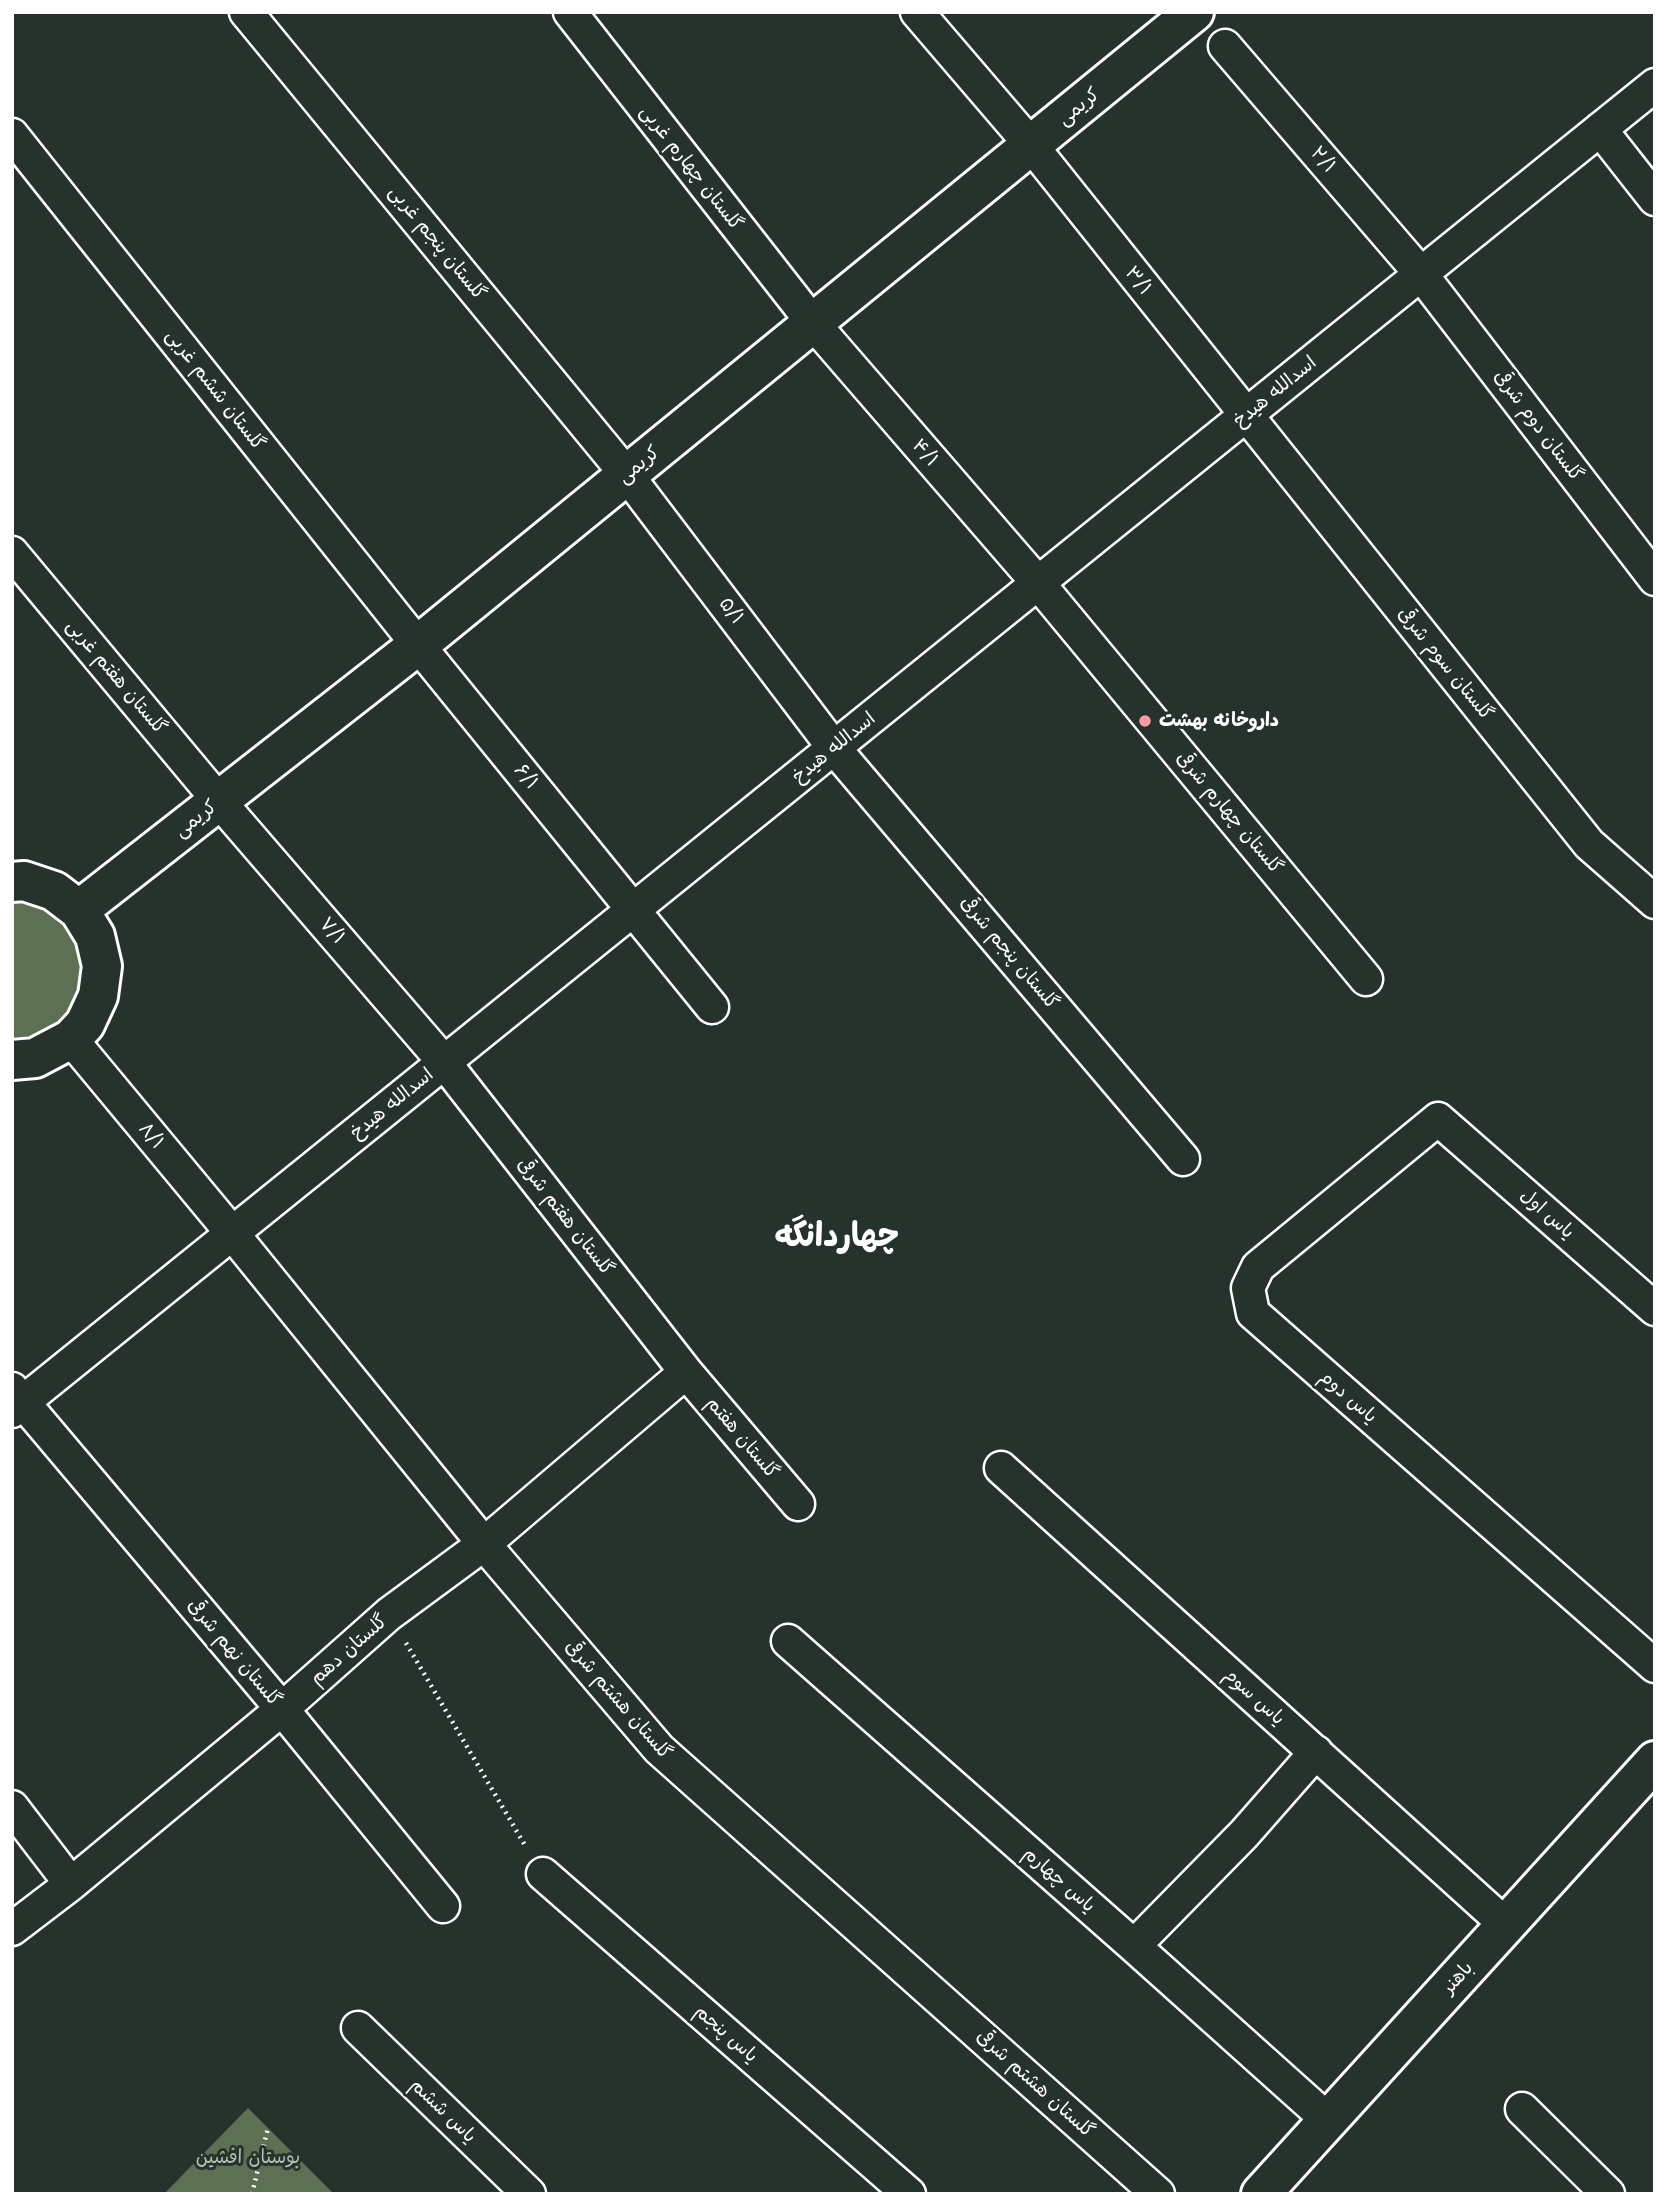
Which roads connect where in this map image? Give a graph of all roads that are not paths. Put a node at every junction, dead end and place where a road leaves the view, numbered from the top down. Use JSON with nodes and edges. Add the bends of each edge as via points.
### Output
{"nodes":[{"id":1,"x":246,"y":12,"type":"edge"},
{"id":2,"x":570,"y":12,"type":"edge"},
{"id":3,"x":917,"y":12,"type":"edge"},
{"id":4,"x":1194,"y":12,"type":"edge"},
{"id":5,"x":1225,"y":46,"type":"dead end"},
{"id":6,"x":1655,"y":85,"type":"edge"},
{"id":7,"x":1600,"y":130,"type":"junction"},
{"id":8,"x":12,"y":135,"type":"edge"},
{"id":9,"x":1031,"y":145,"type":"junction"},
{"id":10,"x":1655,"y":199,"type":"edge"},
{"id":11,"x":1421,"y":274,"type":"junction"},
{"id":12,"x":813,"y":323,"type":"junction"},
{"id":13,"x":1246,"y":415,"type":"junction"},
{"id":14,"x":627,"y":475,"type":"junction"},
{"id":15,"x":12,"y":552,"type":"edge"},
{"id":16,"x":1655,"y":579,"type":"edge"},
{"id":17,"x":1038,"y":583,"type":"junction"},
{"id":18,"x":418,"y":645,"type":"junction"},
{"id":19,"x":834,"y":748,"type":"junction"},
{"id":20,"x":219,"y":801,"type":"junction"},
{"id":21,"x":12,"y":882,"type":"edge"},
{"id":22,"x":1655,"y":902,"type":"edge"},
{"id":23,"x":634,"y":909,"type":"junction"},
{"id":24,"x":79,"y":910,"type":"junction"},
{"id":25,"x":1366,"y":979,"type":"dead end"},
{"id":26,"x":712,"y":1007,"type":"dead end"},
{"id":27,"x":71,"y":1039,"type":"junction"},
{"id":28,"x":12,"y":1060,"type":"edge"},
{"id":29,"x":444,"y":1062,"type":"junction"},
{"id":30,"x":1438,"y":1119,"type":"joint"},
{"id":31,"x":1183,"y":1159,"type":"dead end"},
{"id":32,"x":232,"y":1233,"type":"junction"},
{"id":33,"x":1655,"y":1309,"type":"edge"},
{"id":34,"x":686,"y":1372,"type":"junction"},
{"id":35,"x":16,"y":1401,"type":"edge"},
{"id":36,"x":1002,"y":1468,"type":"dead end"},
{"id":37,"x":798,"y":1504,"type":"dead end"},
{"id":38,"x":484,"y":1544,"type":"junction"},
{"id":39,"x":788,"y":1641,"type":"dead end"},
{"id":40,"x":1655,"y":1666,"type":"edge"},
{"id":41,"x":282,"y":1709,"type":"junction"},
{"id":42,"x":1316,"y":1752,"type":"junction"},
{"id":43,"x":1655,"y":1761,"type":"edge"},
{"id":44,"x":12,"y":1807,"type":"edge"},
{"id":45,"x":543,"y":1874,"type":"road end"},
{"id":46,"x":71,"y":1884,"type":"junction"},
{"id":47,"x":443,"y":1906,"type":"dead end"},
{"id":48,"x":1506,"y":1925,"type":"junction"},
{"id":49,"x":12,"y":1929,"type":"edge"},
{"id":50,"x":1134,"y":1946,"type":"junction"},
{"id":51,"x":358,"y":2028,"type":"dead end"},
{"id":52,"x":1521,"y":2109,"type":"dead end"},
{"id":53,"x":1328,"y":2120,"type":"junction"},
{"id":54,"x":528,"y":2194,"type":"edge"},
{"id":55,"x":909,"y":2194,"type":"edge"},
{"id":56,"x":1158,"y":2194,"type":"edge"},
{"id":57,"x":1261,"y":2194,"type":"edge"},
{"id":58,"x":1608,"y":2194,"type":"edge"}],
"edges":[{"from":1,"to":14,"type":"street","name":"گلستان پنجم غربی"},
{"from":2,"to":12,"type":"street","name":"گلستان چهارم غربی"},
{"from":3,"to":9,"type":"street","name":"۳/۱"},
{"from":4,"to":9,"type":"street","name":"کریمی"},
{"from":5,"to":11,"type":"street","name":"۲/۱"},
{"from":6,"to":7,"type":"street","name":"اسدالله هیدخ"},
{"from":7,"to":10,"type":"street"},
{"from":7,"to":11,"type":"street","name":"اسدالله هیدخ"},
{"from":8,"to":18,"type":"street","name":"گلستان ششم غربی"},
{"from":9,"to":12,"type":"street","name":"کریمی"},
{"from":9,"to":13,"type":"street","name":"۳/۱"},
{"from":11,"to":13,"type":"street","name":"اسدالله هیدخ"},
{"from":11,"to":16,"type":"street","name":"گلستان دوم شرقی"},
{"from":12,"to":14,"type":"street","name":"کریمی"},
{"from":12,"to":17,"type":"street","name":"۴/۱"},
{"from":13,"to":17,"type":"street","name":"اسدالله هیدخ"},
{"from":13,"to":22,"type":"street","name":"گلستان سوم شرقی","via":[[1589,844]]},
{"from":14,"to":18,"type":"street","name":"کریمی"},
{"from":14,"to":19,"type":"street","name":"۵/۱"},
{"from":15,"to":20,"type":"street","name":"گلستان هفتم غربی"},
{"from":17,"to":19,"type":"street","name":"اسدالله هیدخ"},
{"from":17,"to":25,"type":"street","name":"گلستان چهارم شرقی"},
{"from":18,"to":20,"type":"street","name":"کریمی"},
{"from":18,"to":23,"type":"street","name":"۶/۱"},
{"from":19,"to":23,"type":"street","name":"اسدالله هیدخ"},
{"from":19,"to":31,"type":"street","name":"گلستان پنجم شرقی"},
{"from":20,"to":24,"type":"street","name":"کریمی"},
{"from":20,"to":29,"type":"street","name":"۷/۱"},
{"from":21,"to":24,"type":"street","via":[[54,891]]},
{"from":23,"to":26,"type":"street","name":"۶/۱"},
{"from":23,"to":29,"type":"street","name":"اسدالله هیدخ"},
{"from":24,"to":27,"type":"street","via":[[95,936],[102,965],[98,996],[85,1024]]},
{"from":27,"to":28,"type":"street","via":[[35,1058]]},
{"from":27,"to":32,"type":"street","name":"۸/۱"},
{"from":29,"to":32,"type":"street","name":"اسدالله هیدخ"},
{"from":29,"to":34,"type":"street","name":"گلستان هفتم شرقی"},
{"from":30,"to":33,"type":"street","name":"یاس اول"},
{"from":30,"to":40,"type":"street","name":"یاس دوم","via":[[1258,1267],[1248,1288],[1253,1313]]},
{"from":32,"to":35,"type":"street","name":"اسدالله هیدخ"},
{"from":32,"to":38,"type":"street","name":"گلستان هشتم شرقی"},
{"from":34,"to":37,"type":"street","name":"گلستان هفتم"},
{"from":34,"to":38,"type":"street","name":"گلستان دهم"},
{"from":35,"to":41,"type":"street","name":"گلستان نهم شرقی"},
{"from":36,"to":42,"type":"street","name":"یاس سوم"},
{"from":38,"to":41,"type":"street","name":"گلستان دهم","via":[[389,1614]]},
{"from":38,"to":56,"type":"street","name":"گلستان هشتم شرقی","via":[[659,1749]]},
{"from":39,"to":50,"type":"street","name":"یاس چهارم"},
{"from":41,"to":46,"type":"street","name":"گلستان دهم"},
{"from":41,"to":47,"type":"street","name":"گلستان نهم شرقی"},
{"from":42,"to":48,"type":"street","name":"یاس سوم"},
{"from":42,"to":50,"type":"street","via":[[1244,1834]]},
{"from":43,"to":48,"type":"street","name":"باهنر"},
{"from":44,"to":46,"type":"street"},
{"from":45,"to":55,"type":"street","name":"یاس پنجم"},
{"from":46,"to":49,"type":"street","name":"گلستان دهم"},
{"from":48,"to":53,"type":"street","name":"باهنر"},
{"from":50,"to":53,"type":"street","name":"یاس چهارم"},
{"from":51,"to":54,"type":"street","name":"یاس ششم"},
{"from":52,"to":58,"type":"street"},
{"from":53,"to":57,"type":"street","name":"باهنر"}]}
